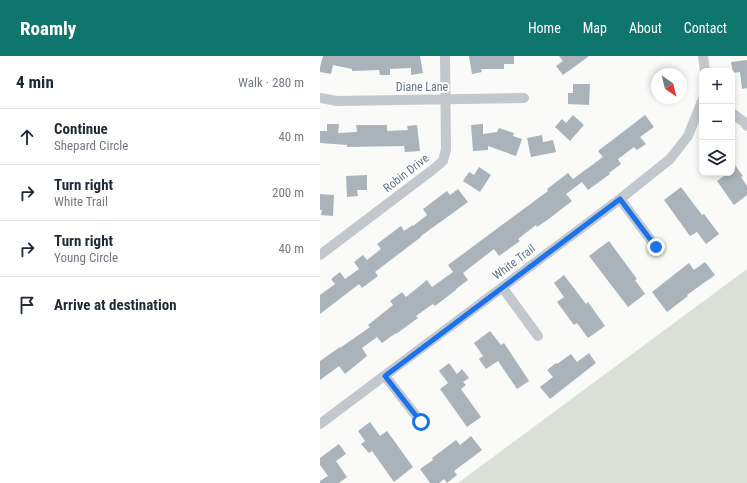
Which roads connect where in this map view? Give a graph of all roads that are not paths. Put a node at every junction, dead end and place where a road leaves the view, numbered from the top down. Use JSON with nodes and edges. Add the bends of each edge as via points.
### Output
{"nodes":[{"id":1,"x":444,"y":56,"type":"edge"},
{"id":2,"x":703,"y":56,"type":"edge"},
{"id":3,"x":705,"y":68,"type":"edge"},
{"id":4,"x":320,"y":98,"type":"edge"},
{"id":5,"x":524,"y":98,"type":"dead end"},
{"id":6,"x":446,"y":100,"type":"junction"},
{"id":7,"x":701,"y":104,"type":"edge"},
{"id":8,"x":735,"y":115,"type":"edge"},
{"id":9,"x":747,"y":126,"type":"edge"},
{"id":10,"x":620,"y":199,"type":"junction"},
{"id":11,"x":656,"y":247,"type":"dead end"},
{"id":12,"x":320,"y":255,"type":"edge"},
{"id":13,"x":502,"y":287,"type":"junction"},
{"id":14,"x":538,"y":336,"type":"dead end"},
{"id":15,"x":385,"y":376,"type":"junction"},
{"id":16,"x":421,"y":422,"type":"dead end"},
{"id":17,"x":320,"y":424,"type":"edge"}],
"edges":[{"from":1,"to":6,"type":"street","name":"Robin Drive"},
{"from":2,"to":3,"type":"street"},
{"from":4,"to":6,"type":"street","name":"Diane Lane","via":[[337,101]]},
{"from":5,"to":6,"type":"street","name":"Diane Lane"},
{"from":6,"to":12,"type":"street","name":"Robin Drive","via":[[446,149],[443,161]]},
{"from":7,"to":10,"type":"street","name":"White Trail","via":[[688,136],[670,159]]},
{"from":8,"to":9,"type":"street"},
{"from":10,"to":11,"type":"street"},
{"from":10,"to":13,"type":"street","name":"White Trail"},
{"from":13,"to":14,"type":"street"},
{"from":13,"to":15,"type":"street","name":"White Trail"},
{"from":15,"to":16,"type":"street"},
{"from":15,"to":17,"type":"street","name":"White Trail"}]}
